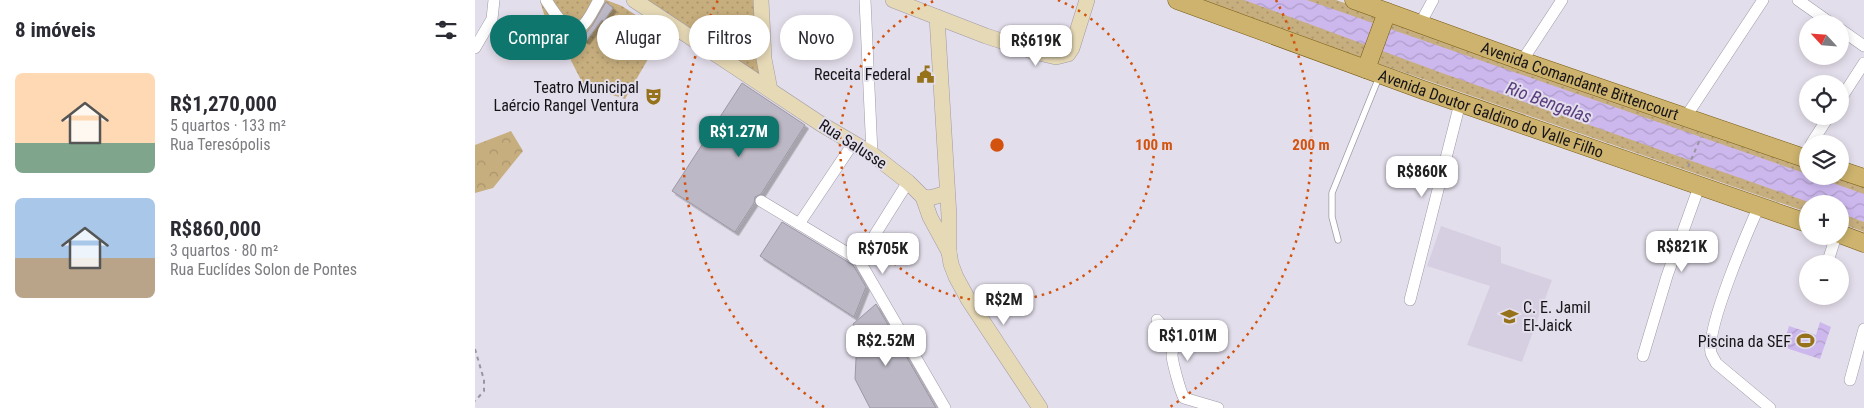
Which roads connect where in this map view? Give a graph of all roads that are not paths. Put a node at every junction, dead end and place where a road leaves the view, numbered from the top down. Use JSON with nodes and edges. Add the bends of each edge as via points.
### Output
{"nodes":[{"id":1,"x":494,"y":0,"type":"edge"},
{"id":2,"x":546,"y":0,"type":"edge"},
{"id":3,"x":599,"y":0,"type":"edge"},
{"id":4,"x":634,"y":0,"type":"edge"},
{"id":5,"x":761,"y":0,"type":"edge"},
{"id":6,"x":865,"y":0,"type":"edge"},
{"id":7,"x":893,"y":0,"type":"edge"},
{"id":8,"x":1087,"y":0,"type":"edge"},
{"id":9,"x":1177,"y":0,"type":"edge"},
{"id":10,"x":1356,"y":0,"type":"edge"},
{"id":11,"x":1433,"y":0,"type":"edge"},
{"id":12,"x":1562,"y":0,"type":"edge"},
{"id":13,"x":1763,"y":0,"type":"edge"},
{"id":14,"x":1798,"y":0,"type":"edge"},
{"id":15,"x":1819,"y":15,"type":"edge"},
{"id":16,"x":937,"y":17,"type":"junction"},
{"id":17,"x":1385,"y":17,"type":"junction"},
{"id":18,"x":1420,"y":24,"type":"junction"},
{"id":19,"x":1849,"y":35,"type":"edge"},
{"id":20,"x":1864,"y":46,"type":"edge"},
{"id":21,"x":475,"y":48,"type":"edge"},
{"id":22,"x":1521,"y":61,"type":"junction"},
{"id":23,"x":1864,"y":63,"type":"edge"},
{"id":24,"x":1371,"y":67,"type":"junction"},
{"id":25,"x":1849,"y":86,"type":"edge"},
{"id":26,"x":770,"y":90,"type":"junction"},
{"id":27,"x":1460,"y":103,"type":"junction"},
{"id":28,"x":1685,"y":118,"type":"junction"},
{"id":29,"x":854,"y":142,"type":"junction"},
{"id":30,"x":1799,"y":150,"type":"edge"},
{"id":31,"x":872,"y":154,"type":"junction"},
{"id":32,"x":1849,"y":173,"type":"edge"},
{"id":33,"x":1864,"y":178,"type":"edge"},
{"id":34,"x":908,"y":182,"type":"junction"},
{"id":35,"x":1692,"y":182,"type":"junction"},
{"id":36,"x":947,"y":193,"type":"junction"},
{"id":37,"x":923,"y":197,"type":"junction"},
{"id":38,"x":761,"y":201,"type":"dead end"},
{"id":39,"x":1759,"y":206,"type":"junction"},
{"id":40,"x":1799,"y":220,"type":"edge"},
{"id":41,"x":799,"y":224,"type":"junction"},
{"id":42,"x":1849,"y":237,"type":"edge"},
{"id":43,"x":1338,"y":240,"type":"dead end"},
{"id":44,"x":1864,"y":243,"type":"edge"},
{"id":45,"x":949,"y":252,"type":"junction"},
{"id":46,"x":859,"y":260,"type":"junction"},
{"id":47,"x":1410,"y":300,"type":"dead end"},
{"id":48,"x":1157,"y":320,"type":"dead end"},
{"id":49,"x":1864,"y":329,"type":"edge"},
{"id":50,"x":1643,"y":356,"type":"dead end"},
{"id":51,"x":1850,"y":380,"type":"dead end"},
{"id":52,"x":945,"y":408,"type":"edge"},
{"id":53,"x":1039,"y":408,"type":"edge"},
{"id":54,"x":1217,"y":408,"type":"edge"},
{"id":55,"x":1770,"y":408,"type":"edge"}],
"edges":[{"from":1,"to":21,"type":"street","via":[[492,19]]},
{"from":2,"to":3,"type":"street","via":[[558,18],[575,30],[584,24]]},
{"from":4,"to":26,"type":"street","name":"Rua Salusse"},
{"from":5,"to":26,"type":"street","via":[[764,59]]},
{"from":6,"to":31,"type":"street"},
{"from":7,"to":16,"type":"street"},
{"from":8,"to":16,"type":"street","via":[[1072,48],[1063,56],[1035,52]]},
{"from":9,"to":24,"type":"main road","name":"Avenida Doutor Galdino do Valle Filho"},
{"from":10,"to":17,"type":"main road","name":"Avenida Comandante Bittencourt"},
{"from":11,"to":18,"type":"street"},
{"from":12,"to":22,"type":"street"},
{"from":13,"to":28,"type":"street"},
{"from":14,"to":15,"type":"street"},
{"from":16,"to":36,"type":"street"},
{"from":17,"to":18,"type":"main road","name":"Avenida Comandante Bittencourt"},
{"from":17,"to":24,"type":"main road"},
{"from":18,"to":22,"type":"main road","name":"Avenida Comandante Bittencourt"},
{"from":19,"to":20,"type":"street"},
{"from":22,"to":28,"type":"main road","name":"Avenida Comandante Bittencourt"},
{"from":23,"to":25,"type":"street"},
{"from":24,"to":27,"type":"main road","name":"Avenida Doutor Galdino do Valle Filho"},
{"from":24,"to":43,"type":"lane","via":[[1332,193],[1332,217]]},
{"from":26,"to":29,"type":"street","name":"Rua Salusse"},
{"from":27,"to":35,"type":"main road","name":"Avenida Doutor Galdino do Valle Filho"},
{"from":27,"to":47,"type":"street"},
{"from":28,"to":30,"type":"main road","name":"Avenida Comandante Bittencourt"},
{"from":29,"to":31,"type":"street","name":"Rua Salusse"},
{"from":29,"to":41,"type":"street"},
{"from":31,"to":34,"type":"street","name":"Rua Salusse"},
{"from":32,"to":33,"type":"main road"},
{"from":34,"to":37,"type":"street","name":"Rua Salusse"},
{"from":34,"to":46,"type":"street"},
{"from":35,"to":39,"type":"main road","name":"Avenida Doutor Galdino do Valle Filho"},
{"from":35,"to":50,"type":"street"},
{"from":36,"to":37,"type":"street"},
{"from":36,"to":45,"type":"street"},
{"from":37,"to":45,"type":"street"},
{"from":38,"to":41,"type":"street"},
{"from":39,"to":40,"type":"main road","name":"Avenida Doutor Galdino do Valle Filho"},
{"from":39,"to":55,"type":"street","via":[[1717,315],[1711,354],[1717,363]]},
{"from":41,"to":46,"type":"street"},
{"from":42,"to":44,"type":"main road"},
{"from":45,"to":53,"type":"street","via":[[956,278],[968,300]]},
{"from":46,"to":52,"type":"street"},
{"from":48,"to":54,"type":"street","via":[[1172,340],[1172,355],[1185,398]]},
{"from":49,"to":51,"type":"street"}]}
